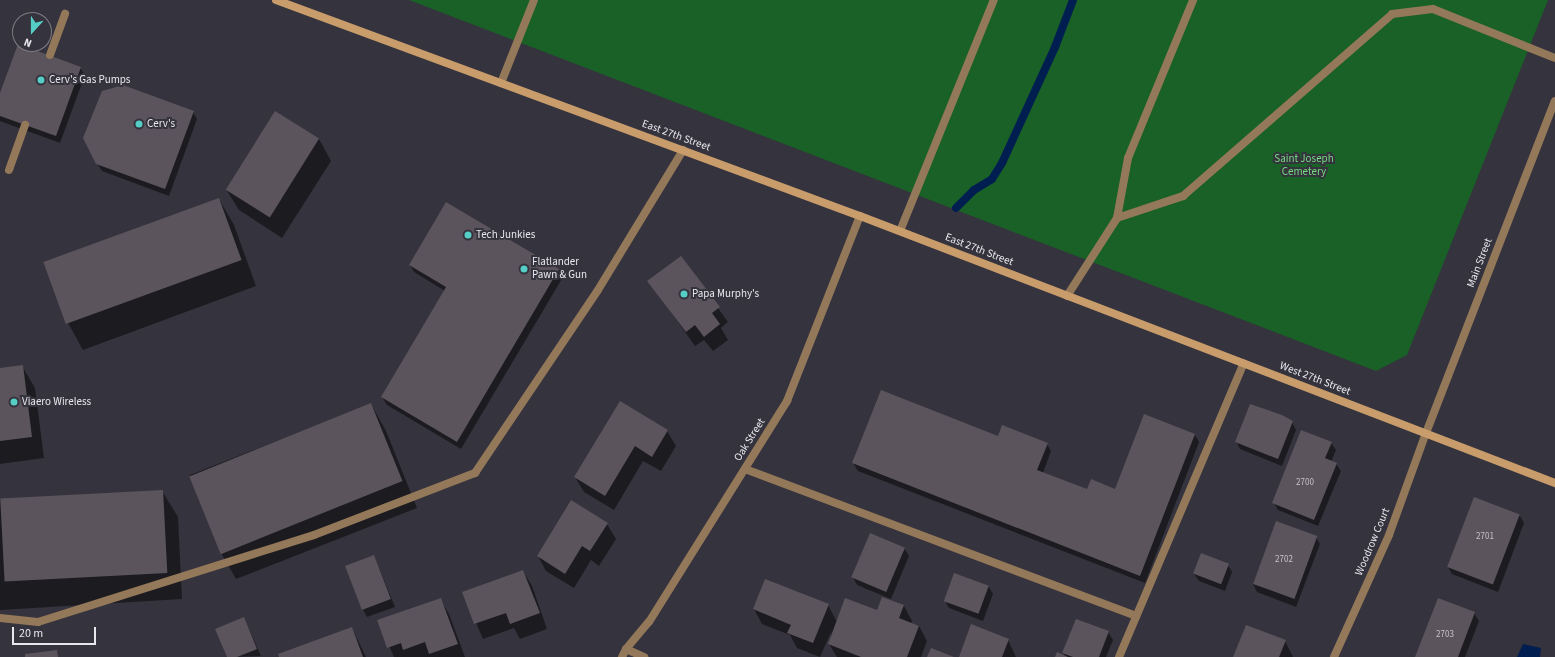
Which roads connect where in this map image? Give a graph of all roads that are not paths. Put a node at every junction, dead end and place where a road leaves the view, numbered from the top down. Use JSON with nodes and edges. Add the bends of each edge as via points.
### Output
{"nodes":[{"id":1,"x":276,"y":0,"type":"edge"},
{"id":2,"x":534,"y":0,"type":"edge"},
{"id":3,"x":994,"y":0,"type":"edge"},
{"id":4,"x":1193,"y":0,"type":"edge"},
{"id":5,"x":64,"y":14,"type":"dead end"},
{"id":6,"x":50,"y":55,"type":"dead end"},
{"id":7,"x":1555,"y":58,"type":"edge"},
{"id":8,"x":501,"y":83,"type":"junction"},
{"id":9,"x":1555,"y":101,"type":"edge"},
{"id":10,"x":25,"y":125,"type":"dead end"},
{"id":11,"x":684,"y":150,"type":"junction"},
{"id":12,"x":9,"y":170,"type":"dead end"},
{"id":13,"x":860,"y":216,"type":"junction"},
{"id":14,"x":1116,"y":218,"type":"junction"},
{"id":15,"x":900,"y":231,"type":"junction"},
{"id":16,"x":1067,"y":296,"type":"junction"},
{"id":17,"x":1244,"y":363,"type":"junction"},
{"id":18,"x":1426,"y":433,"type":"junction"},
{"id":19,"x":745,"y":469,"type":"junction"},
{"id":20,"x":1555,"y":483,"type":"edge"},
{"id":21,"x":1136,"y":616,"type":"junction"},
{"id":22,"x":0,"y":618,"type":"edge"},
{"id":23,"x":626,"y":649,"type":"junction"},
{"id":24,"x":622,"y":657,"type":"edge"},
{"id":25,"x":644,"y":657,"type":"edge"},
{"id":26,"x":1119,"y":657,"type":"edge"},
{"id":27,"x":1334,"y":657,"type":"edge"}],
"edges":[{"from":1,"to":8,"type":"main road","name":"East 27th Street"},
{"from":2,"to":8,"type":"street"},
{"from":3,"to":15,"type":"street"},
{"from":4,"to":14,"type":"street","via":[[1128,158]]},
{"from":5,"to":6,"type":"street"},
{"from":7,"to":14,"type":"street","via":[[1433,9],[1392,14],[1183,196]]},
{"from":8,"to":11,"type":"main road","name":"East 27th Street"},
{"from":9,"to":18,"type":"street","name":"Main Street"},
{"from":10,"to":12,"type":"street"},
{"from":11,"to":13,"type":"main road","name":"East 27th Street"},
{"from":11,"to":22,"type":"street","via":[[598,290],[475,473],[314,536],[46,619],[35,622]]},
{"from":13,"to":15,"type":"main road","name":"East 27th Street"},
{"from":13,"to":19,"type":"street","name":"Oak Street","via":[[787,401]]},
{"from":14,"to":16,"type":"street"},
{"from":15,"to":16,"type":"main road","name":"East 27th Street"},
{"from":16,"to":17,"type":"main road","name":"West 27th Street"},
{"from":17,"to":18,"type":"main road","name":"West 27th Street"},
{"from":17,"to":21,"type":"street"},
{"from":18,"to":20,"type":"main road","name":"West 27th Street"},
{"from":18,"to":27,"type":"street","name":"Woodrow Court","via":[[1389,535]]},
{"from":19,"to":21,"type":"street"},
{"from":19,"to":23,"type":"street","name":"Oak Street","via":[[649,622]]},
{"from":21,"to":26,"type":"street"},
{"from":23,"to":24,"type":"street","name":"Oak Street"},
{"from":23,"to":25,"type":"street"}]}
